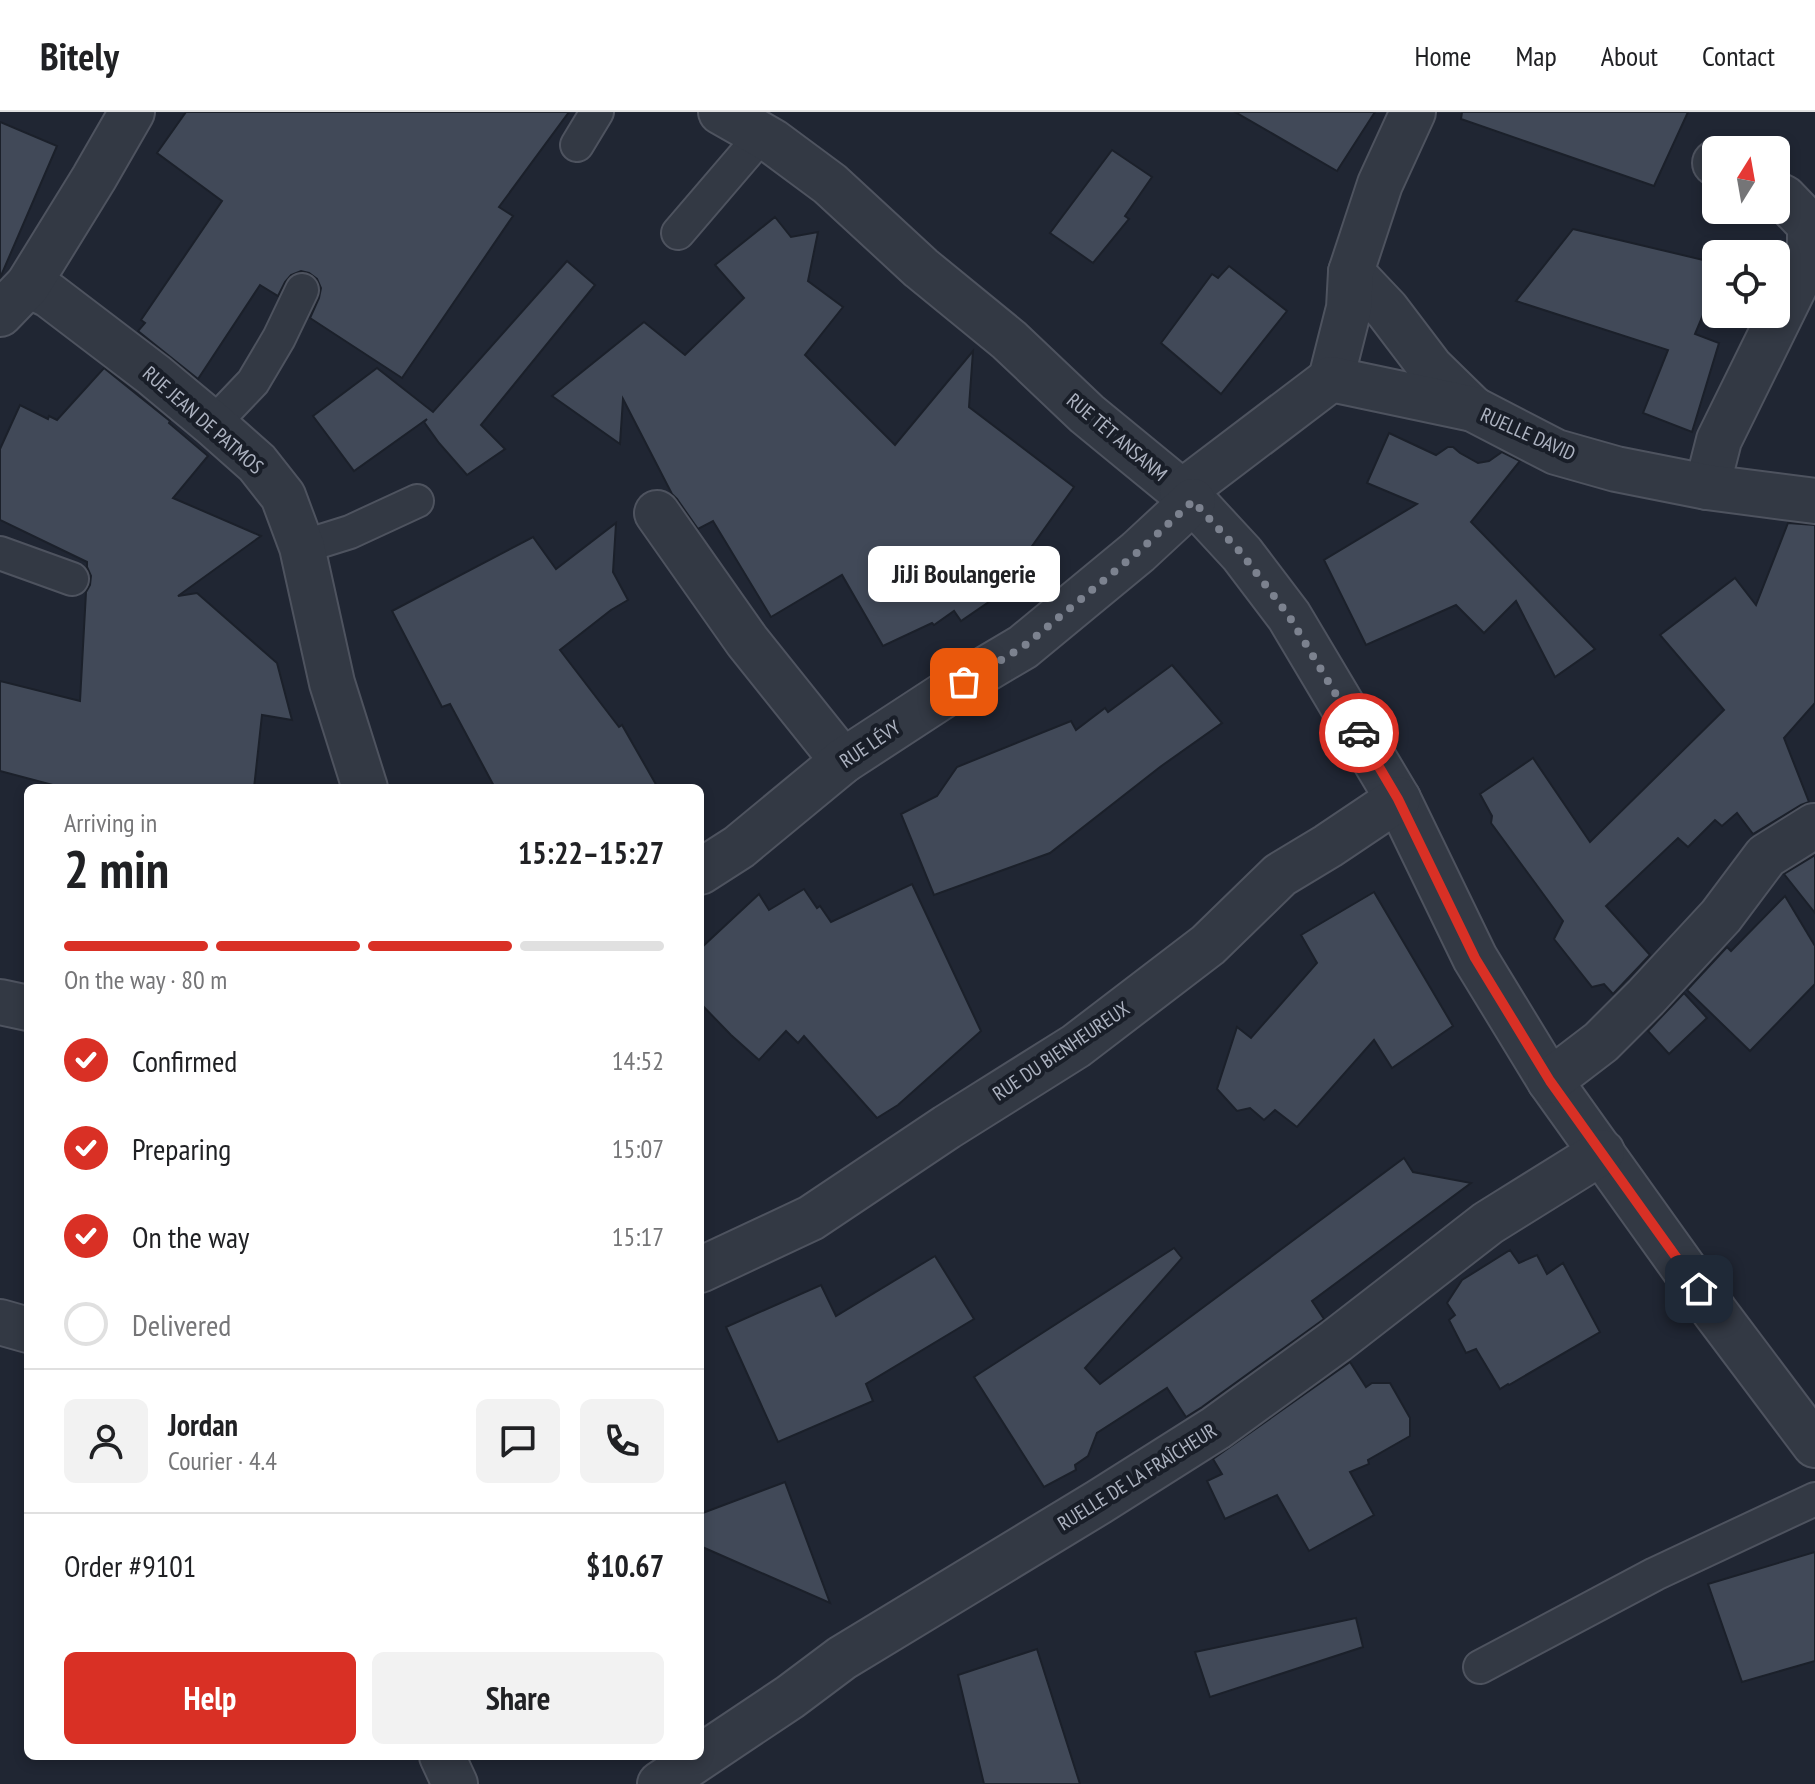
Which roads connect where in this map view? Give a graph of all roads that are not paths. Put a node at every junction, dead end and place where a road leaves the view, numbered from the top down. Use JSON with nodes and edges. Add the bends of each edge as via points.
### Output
{"nodes":[{"id":1,"x":132,"y":112,"type":"edge"},
{"id":2,"x":597,"y":112,"type":"edge"},
{"id":3,"x":721,"y":112,"type":"edge"},
{"id":4,"x":1413,"y":112,"type":"edge"},
{"id":5,"x":762,"y":135,"type":"junction"},
{"id":6,"x":577,"y":145,"type":"dead end"},
{"id":7,"x":1790,"y":204,"type":"edge"},
{"id":8,"x":678,"y":233,"type":"dead end"},
{"id":9,"x":1351,"y":272,"type":"junction"},
{"id":10,"x":302,"y":290,"type":"dead end"},
{"id":11,"x":14,"y":300,"type":"edge"},
{"id":12,"x":1331,"y":379,"type":"junction"},
{"id":13,"x":1473,"y":409,"type":"junction"},
{"id":14,"x":213,"y":424,"type":"junction"},
{"id":15,"x":1707,"y":487,"type":"junction"},
{"id":16,"x":1188,"y":496,"type":"junction"},
{"id":17,"x":417,"y":501,"type":"dead end"},
{"id":18,"x":1815,"y":501,"type":"edge"},
{"id":19,"x":657,"y":513,"type":"dead end"},
{"id":20,"x":302,"y":547,"type":"junction"},
{"id":21,"x":0,"y":553,"type":"edge"},
{"id":22,"x":72,"y":579,"type":"dead end"},
{"id":23,"x":843,"y":761,"type":"junction"},
{"id":24,"x":364,"y":784,"type":"edge"},
{"id":25,"x":1398,"y":799,"type":"junction"},
{"id":26,"x":1814,"y":826,"type":"edge"},
{"id":27,"x":704,"y":869,"type":"edge"},
{"id":28,"x":0,"y":1002,"type":"edge"},
{"id":29,"x":24,"y":1007,"type":"edge"},
{"id":30,"x":1550,"y":1081,"type":"junction"},
{"id":31,"x":1602,"y":1152,"type":"junction"},
{"id":32,"x":704,"y":1268,"type":"edge"},
{"id":33,"x":0,"y":1322,"type":"edge"},
{"id":34,"x":24,"y":1329,"type":"edge"},
{"id":35,"x":1815,"y":1445,"type":"edge"},
{"id":36,"x":1815,"y":1499,"type":"edge"},
{"id":37,"x":1480,"y":1667,"type":"dead end"},
{"id":38,"x":704,"y":1755,"type":"edge"},
{"id":39,"x":444,"y":1760,"type":"edge"},
{"id":40,"x":696,"y":1760,"type":"edge"},
{"id":41,"x":455,"y":1784,"type":"edge"},
{"id":42,"x":660,"y":1784,"type":"edge"}],
"edges":[{"from":1,"to":11,"type":"street"},
{"from":2,"to":6,"type":"lane"},
{"from":3,"to":5,"type":"street","name":"RUE TÈT ANSANM"},
{"from":4,"to":9,"type":"street","via":[[1380,184]]},
{"from":5,"to":8,"type":"lane"},
{"from":5,"to":16,"type":"street","name":"RUE TÈT ANSANM","via":[[830,184],[1087,414]]},
{"from":7,"to":15,"type":"street","via":[[1810,225],[1810,255],[1719,440]]},
{"from":9,"to":12,"type":"street","via":[[1349,308]]},
{"from":9,"to":13,"type":"street","via":[[1431,368]]},
{"from":10,"to":14,"type":"lane","via":[[253,382]]},
{"from":11,"to":14,"type":"street","name":"RUE JEAN DE PATMOS","via":[[49,295]]},
{"from":12,"to":13,"type":"street","name":"RUELLE DAVID"},
{"from":12,"to":16,"type":"street"},
{"from":13,"to":15,"type":"street","name":"RUELLE DAVID","via":[[1556,452]]},
{"from":14,"to":20,"type":"street","name":"RUE JEAN DE PATMOS","via":[[257,463],[283,496]]},
{"from":15,"to":18,"type":"street","name":"RUELLE DAVID"},
{"from":16,"to":23,"type":"street","name":"RUE LÉVY","via":[[1138,552],[1023,647]]},
{"from":16,"to":25,"type":"street","name":"RUE TÈT ANSANM","via":[[1289,616]]},
{"from":17,"to":20,"type":"lane"},
{"from":19,"to":23,"type":"street","via":[[747,641]]},
{"from":20,"to":24,"type":"street","name":"RUE JEAN DE PATMOS","via":[[332,683]]},
{"from":21,"to":22,"type":"lane"},
{"from":23,"to":27,"type":"street","name":"RUE LÉVY"},
{"from":25,"to":30,"type":"street","name":"RUE TÈT ANSANM","via":[[1475,958]]},
{"from":25,"to":32,"type":"street","name":"RUE DU BIENHEUREUX","via":[[1280,875],[1208,945],[1076,1046],[811,1218]]},
{"from":26,"to":30,"type":"street","via":[[1766,856],[1721,916],[1646,997],[1601,1042]]},
{"from":28,"to":29,"type":"street"},
{"from":30,"to":31,"type":"street","name":"RUE TÈT ANSANM"},
{"from":31,"to":35,"type":"street","name":"RUE TÈT ANSANM"},
{"from":31,"to":38,"type":"street","name":"RUELLE DE LA FRAÎCHEUR","via":[[1488,1223],[1216,1428],[842,1658]]},
{"from":33,"to":34,"type":"street"},
{"from":36,"to":37,"type":"lane","via":[[1655,1574]]},
{"from":39,"to":41,"type":"street"},
{"from":40,"to":42,"type":"street","name":"RUELLE DE LA FRAÎCHEUR"}]}
